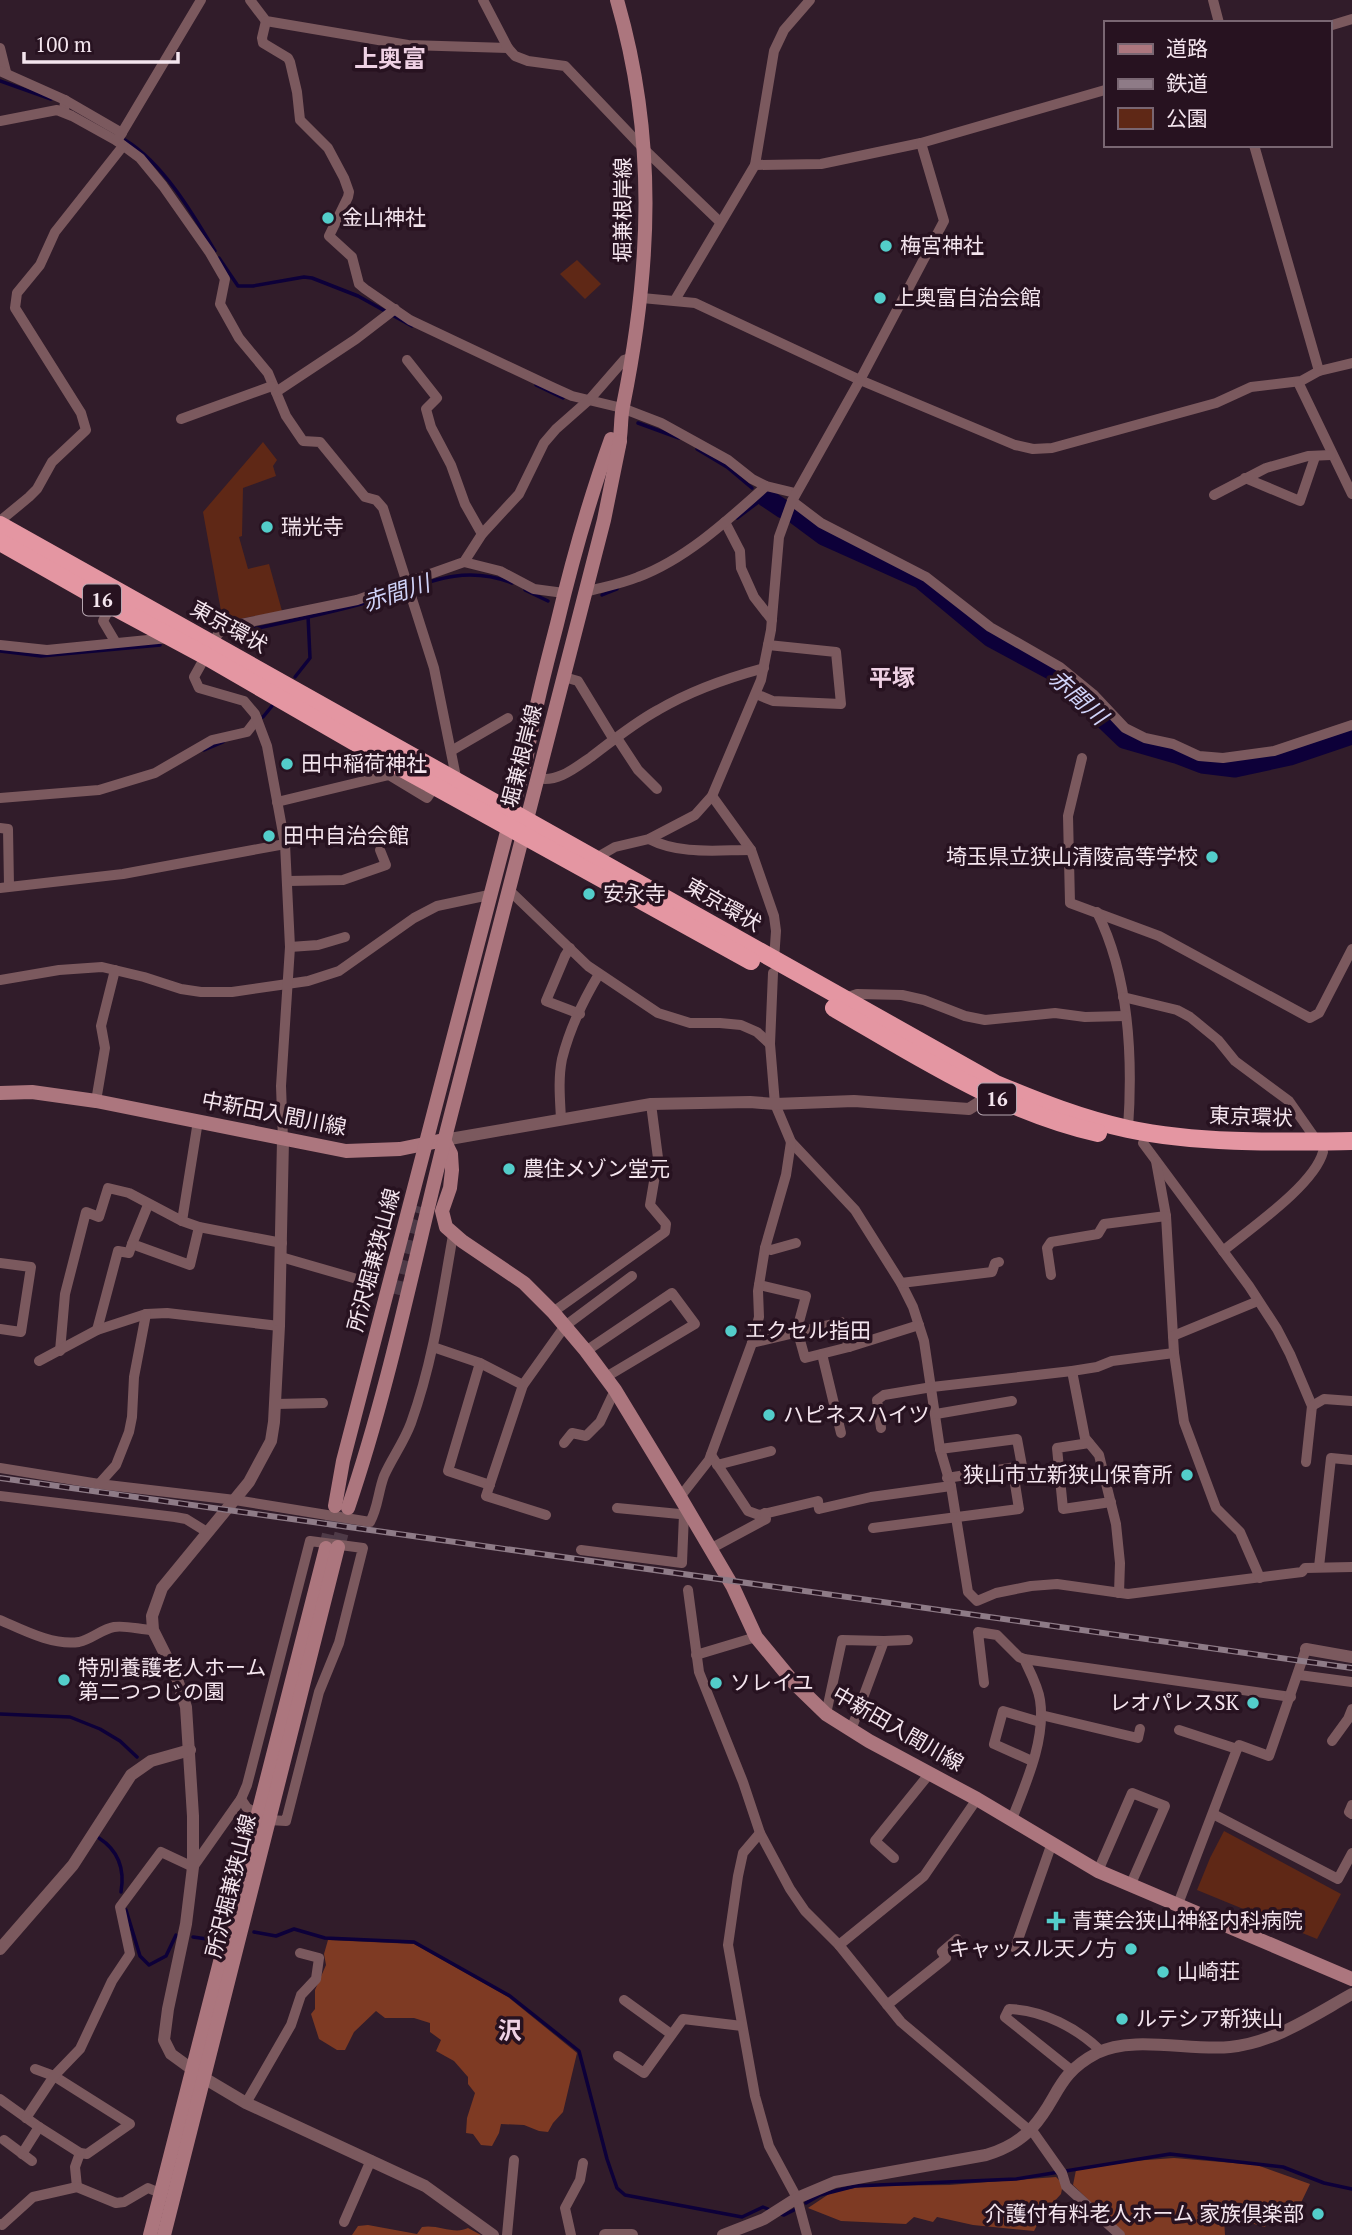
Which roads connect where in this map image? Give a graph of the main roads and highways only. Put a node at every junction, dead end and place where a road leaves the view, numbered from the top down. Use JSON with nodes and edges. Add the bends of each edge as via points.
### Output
{"nodes":[{"id":1,"x":617,"y":0,"type":"edge"},
{"id":2,"x":616,"y":440,"type":"junction"},
{"id":3,"x":0,"y":523,"type":"edge"},
{"id":4,"x":0,"y":542,"type":"edge"},
{"id":5,"x":209,"y":649,"type":"junction"},
{"id":6,"x":549,"y":693,"type":"dead end"},
{"id":7,"x":517,"y":824,"type":"junction"},
{"id":8,"x":773,"y":967,"type":"junction"},
{"id":9,"x":993,"y":1090,"type":"junction"},
{"id":10,"x":0,"y":1093,"type":"edge"},
{"id":11,"x":444,"y":1140,"type":"junction"},
{"id":12,"x":1352,"y":1141,"type":"edge"},
{"id":13,"x":426,"y":1144,"type":"junction"},
{"id":14,"x":1320,"y":1147,"type":"junction"},
{"id":15,"x":1352,"y":1153,"type":"edge"},
{"id":16,"x":422,"y":1233,"type":"junction"},
{"id":17,"x":452,"y":1234,"type":"junction"},
{"id":18,"x":397,"y":1294,"type":"tunnel mouth"},
{"id":19,"x":341,"y":1507,"type":"junction"},
{"id":20,"x":332,"y":1548,"type":"tunnel mouth"},
{"id":21,"x":1351,"y":1978,"type":"edge"},
{"id":22,"x":199,"y":2074,"type":"junction"},
{"id":23,"x":150,"y":2235,"type":"edge"},
{"id":24,"x":164,"y":2235,"type":"edge"}],
"edges":[{"from":1,"to":2,"type":"main road","name":"堀兼根岸線","via":[[631,55],[644,149],[647,220],[642,298]]},
{"from":2,"to":6,"type":"main road","name":"堀兼根岸線"},
{"from":2,"to":7,"type":"main road","name":"堀兼根岸線","via":[[604,520],[564,677],[537,778]]},
{"from":2,"to":7,"type":"main road","name":"堀兼根岸線","via":[[589,498],[564,593]]},
{"from":3,"to":5,"type":"highway","name":"東京環状","number":"16"},
{"from":4,"to":5,"type":"highway","name":"東京環状","number":"16","via":[[172,637]]},
{"from":5,"to":7,"type":"highway","name":"東京環状","number":"16","via":[[457,782]]},
{"from":5,"to":7,"type":"highway","name":"東京環状","number":"16","via":[[435,786]]},
{"from":7,"to":8,"type":"highway","name":"東京環状","number":"16"},
{"from":7,"to":8,"type":"highway","name":"東京環状","number":"16","via":[[596,858]]},
{"from":7,"to":11,"type":"main road","name":"所沢堀兼狭山線","via":[[509,890]]},
{"from":7,"to":13,"type":"main road","name":"所沢堀兼狭山線","via":[[489,895]]},
{"from":8,"to":9,"type":"highway","name":"東京環状","number":"16"},
{"from":8,"to":9,"type":"highway","name":"東京環状","number":"16","via":[[842,999]]},
{"from":9,"to":14,"type":"highway","name":"東京環状","number":"16","via":[[1128,1129]]},
{"from":9,"to":14,"type":"highway","name":"東京環状","number":"16","via":[[1056,1122],[1143,1143],[1215,1149]]},
{"from":10,"to":13,"type":"main road","name":"中新田入間川線","via":[[32,1092],[96,1101],[346,1151]]},
{"from":11,"to":13,"type":"main road","name":"中新田入間川線"},
{"from":11,"to":16,"type":"main road","name":"所沢堀兼狭山線"},
{"from":11,"to":17,"type":"main road","via":[[452,1170],[442,1216]]},
{"from":12,"to":14,"type":"highway","name":"東京環状","number":"16"},
{"from":13,"to":19,"type":"main road","name":"所沢堀兼狭山線","via":[[342,1461]]},
{"from":14,"to":15,"type":"highway","name":"東京環状","number":"16"},
{"from":16,"to":17,"type":"main road","via":[[432,1228]]},
{"from":16,"to":19,"type":"main road","name":"所沢堀兼狭山線","via":[[363,1463]]},
{"from":17,"to":21,"type":"main road","name":"中新田入間川線","via":[[524,1283],[586,1350],[680,1497],[733,1587],[756,1637],[826,1714],[1098,1871]]},
{"from":18,"to":19,"type":"main road","name":"所沢堀兼狭山線"},
{"from":20,"to":22,"type":"main road","name":"所沢堀兼狭山線"},
{"from":22,"to":23,"type":"main road","name":"所沢堀兼狭山線"},
{"from":22,"to":24,"type":"main road","name":"所沢堀兼狭山線"}]}
